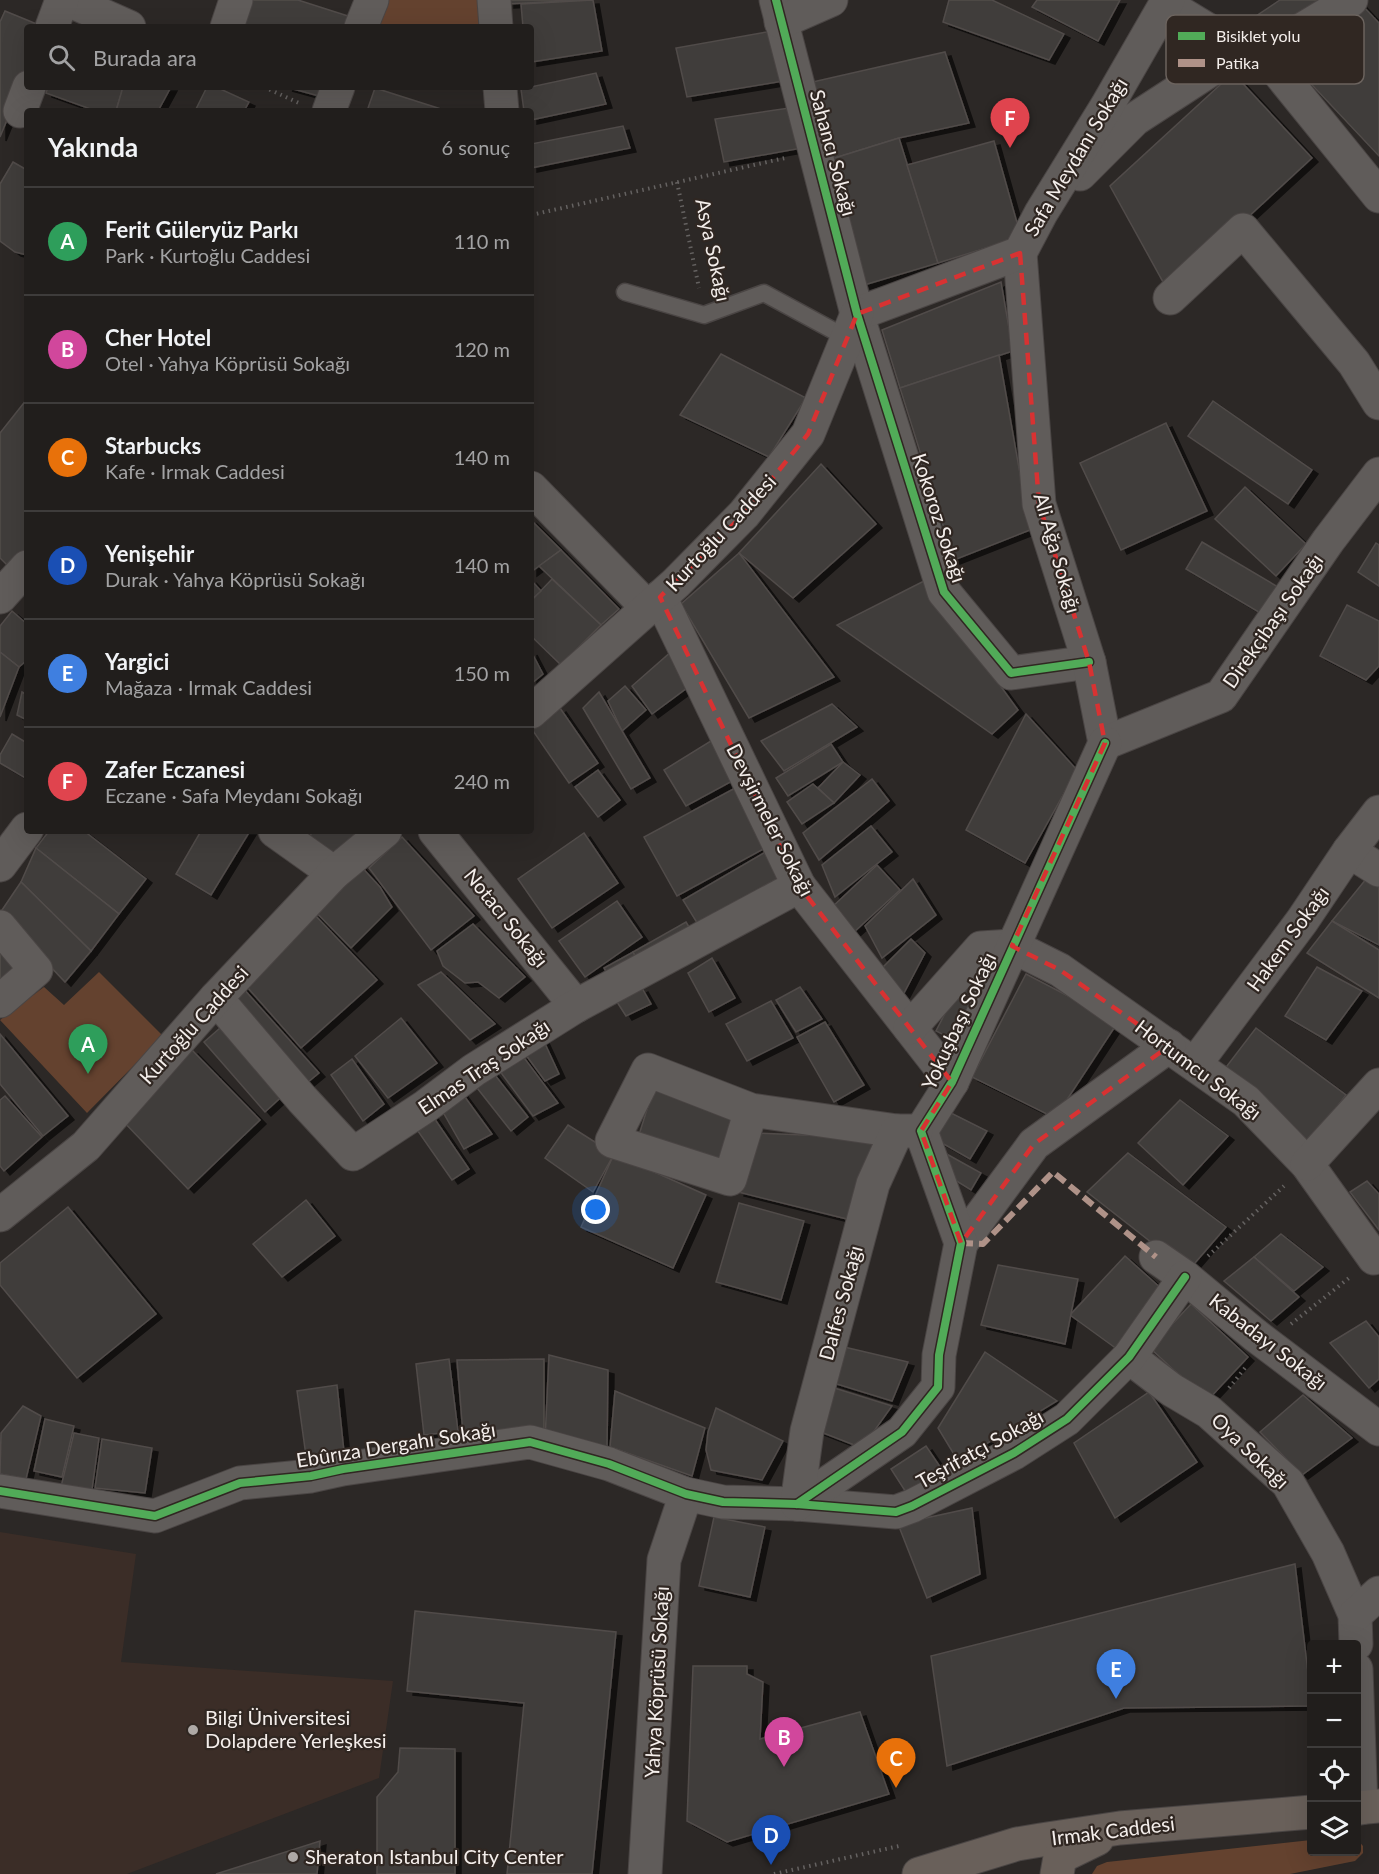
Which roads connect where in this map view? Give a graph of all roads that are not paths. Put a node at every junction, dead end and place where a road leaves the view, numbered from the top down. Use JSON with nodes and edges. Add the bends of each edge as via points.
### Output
{"nodes":[{"id":1,"x":62,"y":0,"type":"edge"},
{"id":2,"x":68,"y":0,"type":"edge"},
{"id":3,"x":236,"y":0,"type":"edge"},
{"id":4,"x":372,"y":0,"type":"edge"},
{"id":5,"x":494,"y":0,"type":"edge"},
{"id":6,"x":831,"y":0,"type":"edge"},
{"id":7,"x":1351,"y":0,"type":"edge"},
{"id":8,"x":1167,"y":2,"type":"edge"},
{"id":9,"x":778,"y":11,"type":"edge"},
{"id":10,"x":1189,"y":15,"type":"edge"},
{"id":11,"x":1322,"y":15,"type":"edge"},
{"id":12,"x":53,"y":24,"type":"edge"},
{"id":13,"x":122,"y":24,"type":"edge"},
{"id":14,"x":228,"y":24,"type":"edge"},
{"id":15,"x":363,"y":24,"type":"edge"},
{"id":16,"x":496,"y":24,"type":"edge"},
{"id":17,"x":1196,"y":84,"type":"edge"},
{"id":18,"x":1280,"y":84,"type":"edge"},
{"id":19,"x":336,"y":90,"type":"edge"},
{"id":20,"x":500,"y":90,"type":"edge"},
{"id":21,"x":319,"y":108,"type":"edge"},
{"id":22,"x":502,"y":108,"type":"edge"},
{"id":23,"x":1379,"y":196,"type":"edge"},
{"id":24,"x":1041,"y":213,"type":"junction"},
{"id":25,"x":1020,"y":253,"type":"junction"},
{"id":26,"x":625,"y":292,"type":"dead end"},
{"id":27,"x":1170,"y":298,"type":"dead end"},
{"id":28,"x":852,"y":326,"type":"junction"},
{"id":29,"x":1379,"y":403,"type":"edge"},
{"id":30,"x":1379,"y":474,"type":"edge"},
{"id":31,"x":534,"y":491,"type":"edge"},
{"id":32,"x":24,"y":570,"type":"edge"},
{"id":33,"x":0,"y":597,"type":"edge"},
{"id":34,"x":654,"y":602,"type":"junction"},
{"id":35,"x":1089,"y":662,"type":"junction"},
{"id":36,"x":534,"y":706,"type":"edge"},
{"id":37,"x":1105,"y":744,"type":"junction"},
{"id":38,"x":1379,"y":812,"type":"edge"},
{"id":39,"x":24,"y":833,"type":"edge"},
{"id":40,"x":278,"y":834,"type":"edge"},
{"id":41,"x":381,"y":834,"type":"edge"},
{"id":42,"x":437,"y":834,"type":"edge"},
{"id":43,"x":1349,"y":851,"type":"junction"},
{"id":44,"x":0,"y":865,"type":"edge"},
{"id":45,"x":1379,"y":870,"type":"edge"},
{"id":46,"x":334,"y":873,"type":"junction"},
{"id":47,"x":799,"y":886,"type":"junction"},
{"id":48,"x":0,"y":927,"type":"edge"},
{"id":49,"x":1012,"y":946,"type":"junction"},
{"id":50,"x":216,"y":998,"type":"junction"},
{"id":51,"x":0,"y":1001,"type":"edge"},
{"id":52,"x":576,"y":1006,"type":"junction"},
{"id":53,"x":910,"y":1028,"type":"junction"},
{"id":54,"x":1168,"y":1046,"type":"junction"},
{"id":55,"x":1195,"y":1064,"type":"junction"},
{"id":56,"x":952,"y":1082,"type":"junction"},
{"id":57,"x":1379,"y":1085,"type":"edge"},
{"id":58,"x":751,"y":1110,"type":"dead end"},
{"id":59,"x":909,"y":1131,"type":"junction"},
{"id":60,"x":1307,"y":1164,"type":"junction"},
{"id":61,"x":0,"y":1215,"type":"edge"},
{"id":62,"x":961,"y":1243,"type":"junction"},
{"id":63,"x":1377,"y":1256,"type":"edge"},
{"id":64,"x":1156,"y":1257,"type":"dead end"},
{"id":65,"x":1185,"y":1277,"type":"junction"},
{"id":66,"x":1129,"y":1357,"type":"junction"},
{"id":67,"x":1379,"y":1429,"type":"edge"},
{"id":68,"x":0,"y":1491,"type":"edge"},
{"id":69,"x":686,"y":1494,"type":"junction"},
{"id":70,"x":797,"y":1504,"type":"junction"},
{"id":71,"x":1379,"y":1593,"type":"edge"},
{"id":72,"x":1355,"y":1630,"type":"edge"},
{"id":73,"x":1358,"y":1694,"type":"edge"},
{"id":74,"x":1366,"y":1807,"type":"edge"},
{"id":75,"x":1307,"y":1812,"type":"edge"},
{"id":76,"x":1120,"y":1828,"type":"junction"},
{"id":77,"x":645,"y":1874,"type":"edge"},
{"id":78,"x":919,"y":1874,"type":"edge"},
{"id":79,"x":1057,"y":1874,"type":"edge"}],
"edges":[{"from":1,"to":12,"type":"street"},
{"from":2,"to":13,"type":"street"},
{"from":3,"to":14,"type":"street"},
{"from":4,"to":15,"type":"street"},
{"from":5,"to":16,"type":"street"},
{"from":6,"to":9,"type":"street"},
{"from":7,"to":11,"type":"street"},
{"from":8,"to":10,"type":"street","name":"Safa Meydanı Sokağı"},
{"from":8,"to":24,"type":"street","name":"Safa Meydanı Sokağı"},
{"from":9,"to":28,"type":"street","name":"Sahancı Sokağı","via":[[815,152]]},
{"from":17,"to":24,"type":"street","via":[[1135,119]]},
{"from":18,"to":23,"type":"street","name":"Safa Meydanı Sokağı"},
{"from":19,"to":21,"type":"street"},
{"from":20,"to":22,"type":"street"},
{"from":24,"to":25,"type":"street","name":"Safa Meydanı Sokağı"},
{"from":25,"to":28,"type":"street","name":"Safa Meydanı Sokağı"},
{"from":25,"to":35,"type":"street","name":"Ali Ağa Sokağı","via":[[1039,504]]},
{"from":26,"to":28,"type":"lane","name":"Asya Sokağı","via":[[704,315],[764,293]]},
{"from":27,"to":29,"type":"street","via":[[1243,231],[1354,363]]},
{"from":28,"to":34,"type":"street","name":"Kurtoğlu Caddesi","via":[[808,434],[744,514]]},
{"from":28,"to":35,"type":"street","name":"Kokoroz Sokağı","via":[[944,592],[1011,673]]},
{"from":30,"to":37,"type":"street","name":"Direkçibaşı Sokağı","via":[[1221,696]]},
{"from":31,"to":34,"type":"street","name":"Devşirmeler Sokağı"},
{"from":32,"to":33,"type":"street"},
{"from":34,"to":36,"type":"street","name":"Kurtoğlu Caddesi"},
{"from":34,"to":47,"type":"street","name":"Devşirmeler Sokağı"},
{"from":35,"to":37,"type":"street","name":"Ali Ağa Sokağı"},
{"from":37,"to":49,"type":"street","name":"Yokuşbaşı Sokağı"},
{"from":38,"to":43,"type":"street","name":"Hakem Sokağı"},
{"from":39,"to":44,"type":"street"},
{"from":40,"to":46,"type":"street"},
{"from":41,"to":46,"type":"street","name":"Kurtoğlu Caddesi"},
{"from":42,"to":52,"type":"street","name":"Notacı Sokağı"},
{"from":43,"to":45,"type":"street"},
{"from":43,"to":55,"type":"street","name":"Hakem Sokağı"},
{"from":46,"to":50,"type":"street","name":"Kurtoğlu Caddesi"},
{"from":47,"to":52,"type":"street","name":"Elmas Traş Sokağı"},
{"from":47,"to":53,"type":"street","name":"Devşirmeler Sokağı"},
{"from":48,"to":51,"type":"street","via":[[36,970]]},
{"from":49,"to":53,"type":"street","name":"Yokuşbaşı Sokağı","via":[[981,948]]},
{"from":49,"to":54,"type":"street","name":"Hortumcu Sokağı","via":[[1060,970]]},
{"from":49,"to":56,"type":"street","name":"Yokuşbaşı Sokağı"},
{"from":50,"to":52,"type":"street","name":"Elmas Traş Sokağı","via":[[354,1154],[474,1070]]},
{"from":50,"to":61,"type":"street","name":"Kurtoğlu Caddesi","via":[[86,1146]]},
{"from":53,"to":56,"type":"street","name":"Devşirmeler Sokağı"},
{"from":54,"to":55,"type":"street","name":"Hortumcu Sokağı"},
{"from":54,"to":62,"type":"street","via":[[1034,1144]]},
{"from":55,"to":60,"type":"street","name":"Hortumcu Sokağı","via":[[1246,1101]]},
{"from":56,"to":59,"type":"street","name":"Yokuşbaşı Sokağı"},
{"from":57,"to":60,"type":"street"},
{"from":58,"to":59,"type":"street"},
{"from":59,"to":62,"type":"street"},
{"from":59,"to":70,"type":"street","name":"Dalfes Sokağı","via":[[873,1184],[807,1431]]},
{"from":60,"to":63,"type":"street","name":"Hortumcu Sokağı"},
{"from":62,"to":70,"type":"street","via":[[939,1355],[938,1387],[902,1432]]},
{"from":64,"to":65,"type":"street","name":"Kabadayı Sokağı"},
{"from":65,"to":66,"type":"street","name":"Teşrifatçı Sokağı"},
{"from":65,"to":67,"type":"street","name":"Kabadayı Sokağı"},
{"from":66,"to":70,"type":"street","name":"Teşrifatçı Sokağı","via":[[1067,1419],[1014,1454],[912,1506],[896,1512]]},
{"from":66,"to":72,"type":"street","name":"Oya Sokağı","via":[[1209,1412],[1288,1483],[1328,1553]]},
{"from":68,"to":69,"type":"street","name":"Ebûrıza Dergahı Sokağı","via":[[156,1516],[240,1483],[311,1476],[530,1442],[609,1464]]},
{"from":69,"to":70,"type":"street","name":"Ebûrıza Dergahı Sokağı","via":[[723,1502]]},
{"from":69,"to":77,"type":"street","name":"Yahya Köprüsü Sokağı","via":[[664,1560]]},
{"from":71,"to":72,"type":"street"},
{"from":73,"to":74,"type":"street"},
{"from":75,"to":76,"type":"main road","name":"Irmak Caddesi"},
{"from":76,"to":78,"type":"main road","name":"Irmak Caddesi","via":[[1017,1844]]},
{"from":76,"to":79,"type":"main road","via":[[1060,1857]]}]}
